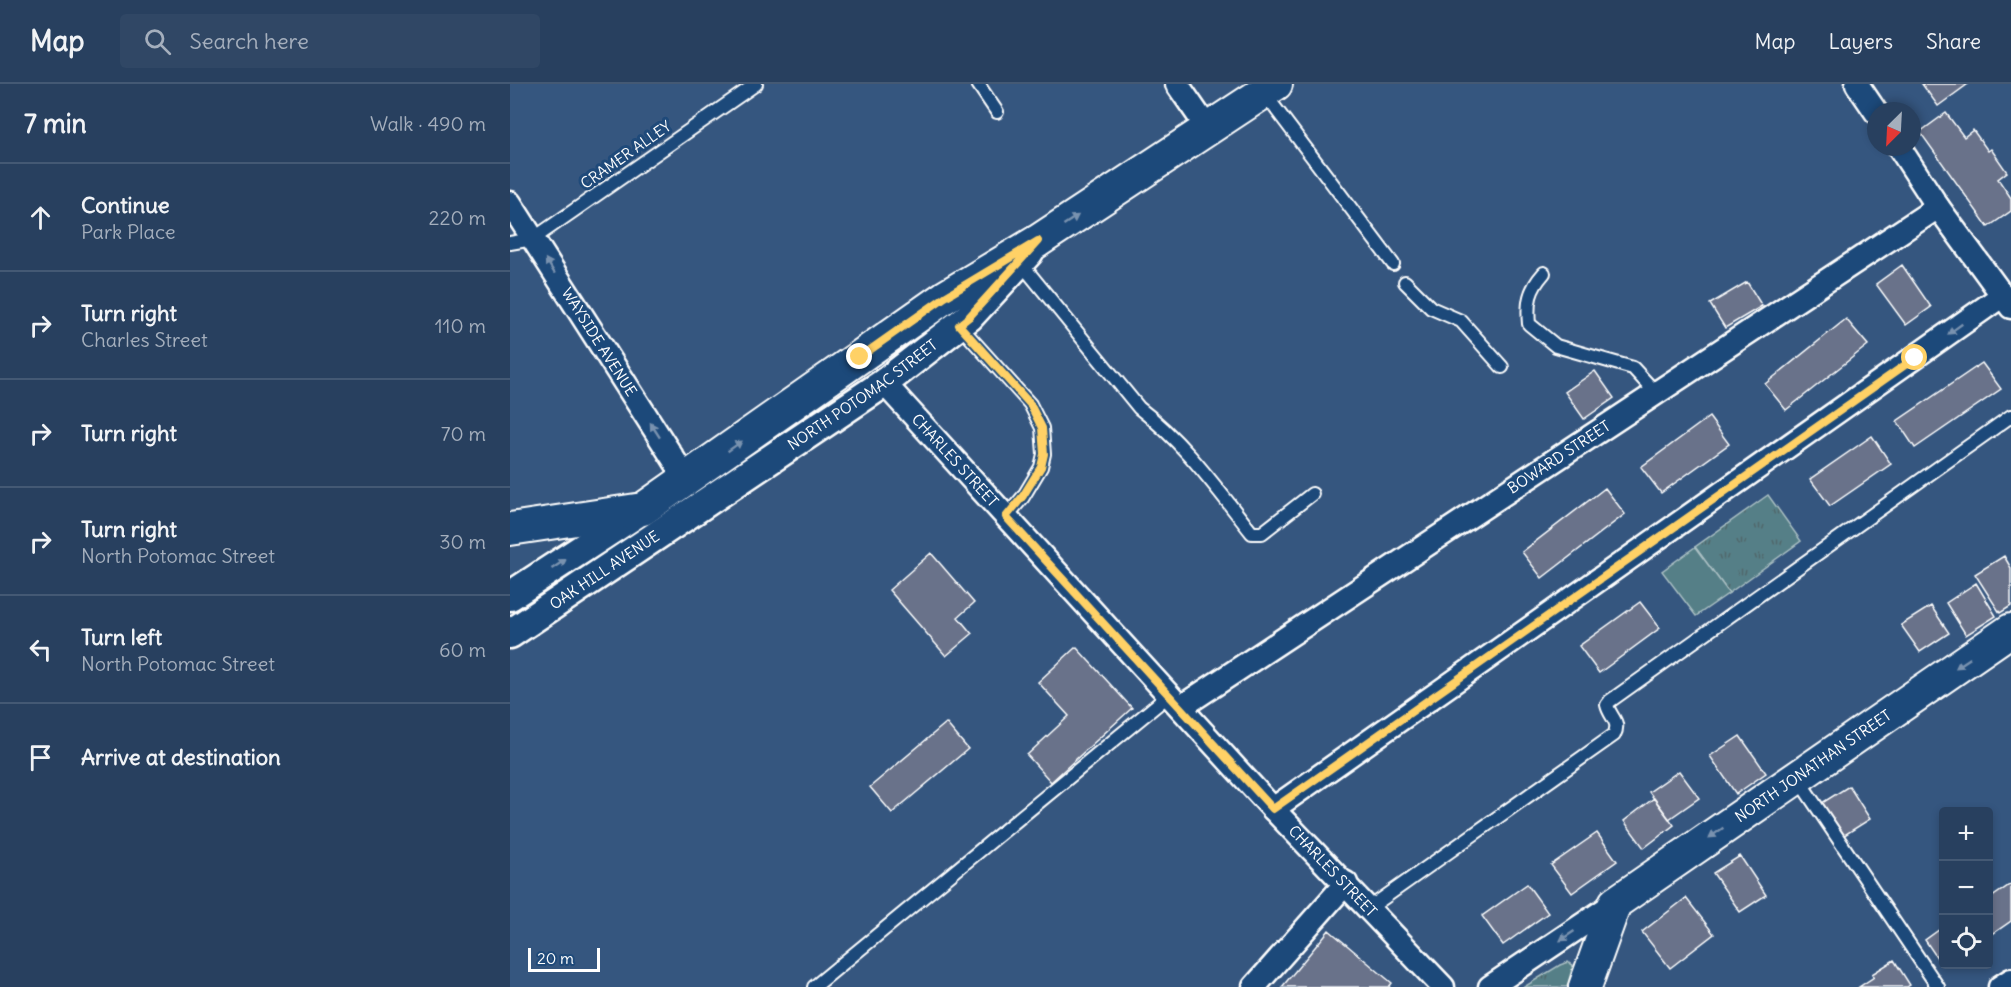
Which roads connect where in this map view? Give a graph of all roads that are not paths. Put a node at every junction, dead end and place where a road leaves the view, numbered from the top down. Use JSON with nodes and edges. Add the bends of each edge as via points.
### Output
{"nodes":[{"id":1,"x":756,"y":84,"type":"edge"},
{"id":2,"x":978,"y":84,"type":"edge"},
{"id":3,"x":1177,"y":84,"type":"edge"},
{"id":4,"x":1857,"y":84,"type":"edge"},
{"id":5,"x":1269,"y":88,"type":"edge"},
{"id":6,"x":1869,"y":102,"type":"edge"},
{"id":7,"x":997,"y":112,"type":"dead end"},
{"id":8,"x":1209,"y":129,"type":"junction"},
{"id":9,"x":1905,"y":156,"type":"edge"},
{"id":10,"x":510,"y":203,"type":"edge"},
{"id":11,"x":1938,"y":207,"type":"junction"},
{"id":12,"x":533,"y":239,"type":"junction"},
{"id":13,"x":510,"y":243,"type":"edge"},
{"id":14,"x":1029,"y":252,"type":"junction"},
{"id":15,"x":1393,"y":264,"type":"dead end"},
{"id":16,"x":1544,"y":273,"type":"dead end"},
{"id":17,"x":1405,"y":282,"type":"dead end"},
{"id":18,"x":2007,"y":301,"type":"edge"},
{"id":19,"x":959,"y":325,"type":"junction"},
{"id":20,"x":1502,"y":367,"type":"dead end"},
{"id":21,"x":884,"y":383,"type":"junction"},
{"id":22,"x":1656,"y":393,"type":"junction"},
{"id":23,"x":2011,"y":416,"type":"edge"},
{"id":24,"x":687,"y":480,"type":"junction"},
{"id":25,"x":1312,"y":494,"type":"dead end"},
{"id":26,"x":700,"y":508,"type":"joint"},
{"id":27,"x":644,"y":509,"type":"junction"},
{"id":28,"x":1006,"y":517,"type":"junction"},
{"id":29,"x":510,"y":529,"type":"edge"},
{"id":30,"x":510,"y":596,"type":"edge"},
{"id":31,"x":2011,"y":630,"type":"edge"},
{"id":32,"x":510,"y":634,"type":"edge"},
{"id":33,"x":1175,"y":701,"type":"junction"},
{"id":34,"x":1797,"y":777,"type":"junction"},
{"id":35,"x":1273,"y":809,"type":"junction"},
{"id":36,"x":1346,"y":883,"type":"junction"},
{"id":37,"x":1615,"y":903,"type":"junction"},
{"id":38,"x":1368,"y":909,"type":"junction"},
{"id":39,"x":2011,"y":980,"type":"edge"},
{"id":40,"x":814,"y":987,"type":"edge"},
{"id":41,"x":1254,"y":987,"type":"edge"},
{"id":42,"x":1443,"y":987,"type":"edge"},
{"id":43,"x":1490,"y":987,"type":"edge"},
{"id":44,"x":1585,"y":987,"type":"edge"},
{"id":45,"x":1938,"y":987,"type":"edge"},
{"id":46,"x":2000,"y":987,"type":"edge"}],
"edges":[{"from":1,"to":12,"type":"lane","name":"CRAMER ALLEY"},
{"from":2,"to":7,"type":"lane"},
{"from":3,"to":8,"type":"street"},
{"from":4,"to":6,"type":"street"},
{"from":5,"to":8,"type":"main road","name":"NORTH POTOMAC STREET"},
{"from":5,"to":15,"type":"lane"},
{"from":14,"to":8,"type":"main road","name":"NORTH POTOMAC STREET","one_way":true},
{"from":9,"to":11,"type":"street"},
{"from":10,"to":12,"type":"street","name":"WAYSIDE AVENUE"},
{"from":11,"to":18,"type":"street"},
{"from":11,"to":22,"type":"street","name":"BOWARD STREET"},
{"from":12,"to":13,"type":"lane","name":"CRAMER ALLEY"},
{"from":24,"to":12,"type":"street","name":"WAYSIDE AVENUE","one_way":true},
{"from":14,"to":19,"type":"street","name":"NORTH POTOMAC STREET"},
{"from":24,"to":14,"type":"main road","name":"NORTH POTOMAC STREET","one_way":true,"via":[[945,297]]},
{"from":14,"to":25,"type":"lane","via":[[1139,408],[1178,442],[1252,533],[1262,533]]},
{"from":16,"to":22,"type":"lane","via":[[1534,285],[1527,306],[1528,324],[1556,346],[1633,368]]},
{"from":17,"to":20,"type":"lane","via":[[1431,308],[1461,321]]},
{"from":18,"to":35,"type":"street","one_way":true},
{"from":19,"to":21,"type":"street","name":"NORTH POTOMAC STREET"},
{"from":19,"to":28,"type":"lane","via":[[1030,404],[1042,428],[1041,467]]},
{"from":21,"to":26,"type":"street","name":"NORTH POTOMAC STREET"},
{"from":21,"to":28,"type":"street","name":"CHARLES STREET"},
{"from":22,"to":33,"type":"street","name":"BOWARD STREET"},
{"from":23,"to":38,"type":"lane","via":[[1610,702],[1608,711],[1618,729],[1614,735]]},
{"from":24,"to":27,"type":"main road","name":"OAK HILL AVENUE"},
{"from":26,"to":32,"type":"street","name":"OAK HILL AVENUE"},
{"from":27,"to":29,"type":"main road"},
{"from":30,"to":27,"type":"street","name":"OAK HILL AVENUE","one_way":true},
{"from":28,"to":33,"type":"street","name":"CHARLES STREET"},
{"from":31,"to":34,"type":"main road","name":"NORTH JONATHAN STREET","one_way":true},
{"from":33,"to":35,"type":"street","name":"CHARLES STREET"},
{"from":33,"to":40,"type":"lane"},
{"from":34,"to":37,"type":"main road","name":"NORTH JONATHAN STREET","one_way":true},
{"from":34,"to":45,"type":"lane"},
{"from":35,"to":36,"type":"street","name":"CHARLES STREET"},
{"from":36,"to":38,"type":"street","name":"CHARLES STREET"},
{"from":36,"to":41,"type":"street"},
{"from":37,"to":43,"type":"street","name":"NORTH JONATHAN STREET","one_way":true},
{"from":37,"to":44,"type":"main road"},
{"from":38,"to":42,"type":"street","name":"CHARLES STREET"},
{"from":39,"to":46,"type":"street"}]}
